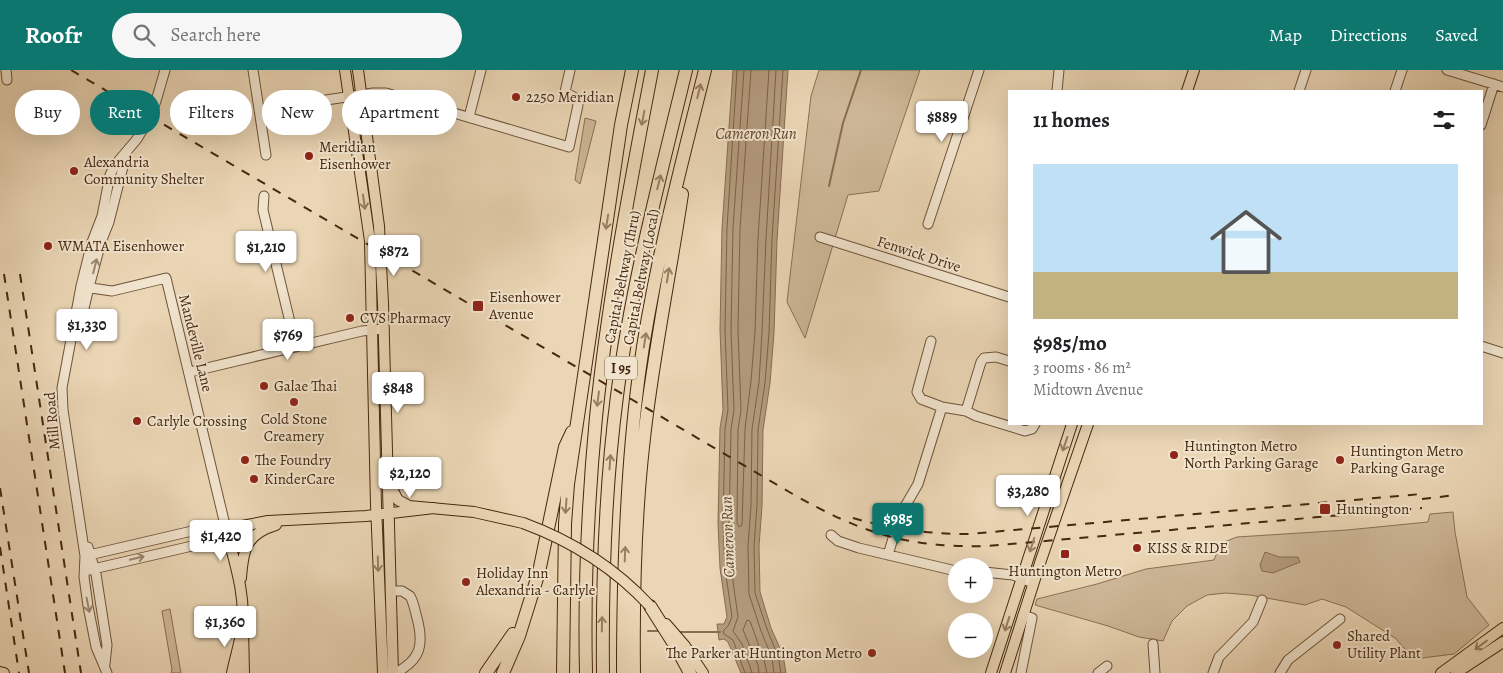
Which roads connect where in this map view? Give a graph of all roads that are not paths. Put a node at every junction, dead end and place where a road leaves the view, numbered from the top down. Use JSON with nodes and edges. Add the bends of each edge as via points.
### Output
{"nodes":[{"id":1,"x":6,"y":70,"type":"edge"},
{"id":2,"x":165,"y":70,"type":"edge"},
{"id":3,"x":254,"y":70,"type":"edge"},
{"id":4,"x":345,"y":70,"type":"edge"},
{"id":5,"x":358,"y":70,"type":"edge"},
{"id":6,"x":481,"y":70,"type":"edge"},
{"id":7,"x":570,"y":70,"type":"edge"},
{"id":8,"x":632,"y":70,"type":"edge"},
{"id":9,"x":652,"y":70,"type":"edge"},
{"id":10,"x":686,"y":70,"type":"edge"},
{"id":11,"x":705,"y":70,"type":"edge"},
{"id":12,"x":979,"y":70,"type":"edge"},
{"id":13,"x":1194,"y":70,"type":"edge"},
{"id":14,"x":1306,"y":70,"type":"edge"},
{"id":15,"x":1402,"y":70,"type":"edge"},
{"id":16,"x":1447,"y":70,"type":"edge"},
{"id":17,"x":1056,"y":71,"type":"edge"},
{"id":18,"x":7,"y":80,"type":"dead end"},
{"id":19,"x":1498,"y":86,"type":"edge"},
{"id":20,"x":348,"y":90,"type":"edge"},
{"id":21,"x":360,"y":90,"type":"edge"},
{"id":22,"x":1057,"y":90,"type":"edge"},
{"id":23,"x":1187,"y":90,"type":"edge"},
{"id":24,"x":1299,"y":90,"type":"edge"},
{"id":25,"x":1395,"y":90,"type":"edge"},
{"id":26,"x":342,"y":98,"type":"edge"},
{"id":27,"x":260,"y":110,"type":"junction"},
{"id":28,"x":694,"y":113,"type":"junction"},
{"id":29,"x":457,"y":114,"type":"edge"},
{"id":30,"x":469,"y":117,"type":"junction"},
{"id":31,"x":1483,"y":121,"type":"edge"},
{"id":32,"x":355,"y":135,"type":"edge"},
{"id":33,"x":366,"y":135,"type":"edge"},
{"id":34,"x":266,"y":155,"type":"dead end"},
{"id":35,"x":264,"y":196,"type":"dead end"},
{"id":36,"x":928,"y":224,"type":"dead end"},
{"id":37,"x":820,"y":237,"type":"dead end"},
{"id":38,"x":85,"y":287,"type":"junction"},
{"id":39,"x":1008,"y":297,"type":"edge"},
{"id":40,"x":384,"y":329,"type":"junction"},
{"id":41,"x":372,"y":330,"type":"junction"},
{"id":42,"x":931,"y":341,"type":"dead end"},
{"id":43,"x":296,"y":347,"type":"junction"},
{"id":44,"x":1483,"y":347,"type":"edge"},
{"id":45,"x":1503,"y":353,"type":"edge"},
{"id":46,"x":1008,"y":361,"type":"edge"},
{"id":47,"x":190,"y":372,"type":"junction"},
{"id":48,"x":942,"y":407,"type":"junction"},
{"id":49,"x":966,"y":411,"type":"junction"},
{"id":50,"x":576,"y":423,"type":"junction"},
{"id":51,"x":1034,"y":425,"type":"edge"},
{"id":52,"x":1072,"y":425,"type":"edge"},
{"id":53,"x":1088,"y":425,"type":"edge"},
{"id":54,"x":387,"y":466,"type":"junction"},
{"id":55,"x":434,"y":508,"type":"junction"},
{"id":56,"x":388,"y":514,"type":"junction"},
{"id":57,"x":376,"y":515,"type":"junction"},
{"id":58,"x":296,"y":519,"type":"junction"},
{"id":59,"x":226,"y":529,"type":"junction"},
{"id":60,"x":831,"y":535,"type":"dead end"},
{"id":61,"x":888,"y":555,"type":"junction"},
{"id":62,"x":87,"y":556,"type":"junction"},
{"id":63,"x":636,"y":566,"type":"junction"},
{"id":64,"x":94,"y":569,"type":"junction"},
{"id":65,"x":948,"y":569,"type":"edge"},
{"id":66,"x":84,"y":571,"type":"junction"},
{"id":67,"x":993,"y":572,"type":"edge"},
{"id":68,"x":1037,"y":572,"type":"junction"},
{"id":69,"x":1022,"y":577,"type":"junction"},
{"id":70,"x":1033,"y":583,"type":"junction"},
{"id":71,"x":240,"y":589,"type":"junction"},
{"id":72,"x":391,"y":591,"type":"junction"},
{"id":73,"x":1262,"y":600,"type":"dead end"},
{"id":74,"x":531,"y":601,"type":"junction"},
{"id":75,"x":650,"y":606,"type":"junction"},
{"id":76,"x":1023,"y":615,"type":"junction"},
{"id":77,"x":1340,"y":619,"type":"dead end"},
{"id":78,"x":242,"y":628,"type":"junction"},
{"id":79,"x":1503,"y":628,"type":"edge"},
{"id":80,"x":1503,"y":642,"type":"edge"},
{"id":81,"x":1153,"y":644,"type":"dead end"},
{"id":82,"x":387,"y":655,"type":"junction"},
{"id":83,"x":1107,"y":666,"type":"dead end"},
{"id":84,"x":106,"y":669,"type":"edge"},
{"id":85,"x":1462,"y":669,"type":"edge"},
{"id":86,"x":0,"y":672,"type":"edge"},
{"id":87,"x":4,"y":673,"type":"edge"},
{"id":88,"x":232,"y":673,"type":"edge"},
{"id":89,"x":243,"y":673,"type":"edge"},
{"id":90,"x":383,"y":673,"type":"edge"},
{"id":91,"x":394,"y":673,"type":"edge"},
{"id":92,"x":486,"y":673,"type":"edge"},
{"id":93,"x":503,"y":673,"type":"edge"},
{"id":94,"x":563,"y":673,"type":"edge"},
{"id":95,"x":586,"y":673,"type":"edge"},
{"id":96,"x":603,"y":673,"type":"edge"},
{"id":97,"x":623,"y":673,"type":"edge"},
{"id":98,"x":634,"y":673,"type":"edge"},
{"id":99,"x":642,"y":673,"type":"edge"},
{"id":100,"x":690,"y":673,"type":"edge"},
{"id":101,"x":703,"y":673,"type":"edge"},
{"id":102,"x":991,"y":673,"type":"edge"},
{"id":103,"x":1004,"y":673,"type":"edge"},
{"id":104,"x":1020,"y":673,"type":"edge"},
{"id":105,"x":1098,"y":673,"type":"edge"},
{"id":106,"x":1155,"y":673,"type":"edge"},
{"id":107,"x":1213,"y":673,"type":"edge"},
{"id":108,"x":1280,"y":673,"type":"edge"},
{"id":109,"x":1441,"y":673,"type":"edge"}],
"edges":[{"from":1,"to":18,"type":"street"},
{"from":2,"to":38,"type":"street","name":"Mill Road","via":[[149,120],[127,151],[109,222]]},
{"from":3,"to":27,"type":"street"},
{"from":4,"to":20,"type":"main road"},
{"from":5,"to":21,"type":"main road"},
{"from":6,"to":30,"type":"street"},
{"from":7,"to":30,"type":"street","via":[[565,92],[577,100],[578,106],[569,147]]},
{"from":8,"to":50,"type":"highway","number":"I 95","one_way":true},
{"from":9,"to":95,"type":"highway","name":"Capital Beltway (Thru)","number":"I 95","one_way":true,"via":[[623,229],[597,408],[589,505]]},
{"from":96,"to":10,"type":"highway","name":"Capital Beltway (Thru)","number":"I 95","one_way":true,"via":[[605,533],[617,396],[646,237]]},
{"from":28,"to":11,"type":"highway","name":"Capital Beltway (Local)","number":"I 95","one_way":true},
{"from":12,"to":36,"type":"street"},
{"from":13,"to":23,"type":"main road"},
{"from":14,"to":24,"type":"street"},
{"from":15,"to":25,"type":"street"},
{"from":16,"to":19,"type":"street"},
{"from":17,"to":22,"type":"street"},
{"from":19,"to":31,"type":"street"},
{"from":26,"to":27,"type":"street"},
{"from":27,"to":34,"type":"street"},
{"from":63,"to":28,"type":"highway","one_way":true,"via":[[641,469],[650,388]]},
{"from":97,"to":28,"type":"highway","name":"Capital Beltway (Local)","number":"I 95","one_way":true,"via":[[627,511],[639,374],[659,261]]},
{"from":29,"to":30,"type":"street"},
{"from":32,"to":41,"type":"main road","one_way":true,"via":[[370,241]]},
{"from":33,"to":40,"type":"main road","via":[[379,226]]},
{"from":35,"to":43,"type":"street","via":[[264,216]]},
{"from":37,"to":39,"type":"street","name":"Fenwick Drive"},
{"from":38,"to":47,"type":"street","name":"Mandeville Lane","via":[[112,291],[166,278]]},
{"from":38,"to":62,"type":"street","name":"Mill Road","via":[[64,377],[62,400]]},
{"from":40,"to":41,"type":"street"},
{"from":40,"to":54,"type":"main road"},
{"from":41,"to":43,"type":"street"},
{"from":41,"to":57,"type":"main road"},
{"from":42,"to":48,"type":"street","via":[[917,392],[921,399]]},
{"from":43,"to":47,"type":"street"},
{"from":44,"to":45,"type":"street"},
{"from":46,"to":49,"type":"street","via":[[984,358]]},
{"from":47,"to":59,"type":"street","name":"Mandeville Lane"},
{"from":48,"to":49,"type":"street"},
{"from":48,"to":61,"type":"street","via":[[918,484],[900,515]]},
{"from":49,"to":51,"type":"street","via":[[1026,431]]},
{"from":50,"to":74,"type":"highway","via":[[565,447]]},
{"from":50,"to":94,"type":"highway","number":"I 95","one_way":true,"via":[[565,524]]},
{"from":52,"to":69,"type":"main road","one_way":true},
{"from":53,"to":68,"type":"main road"},
{"from":54,"to":55,"type":"main road","via":[[391,488],[398,500],[409,506]]},
{"from":54,"to":56,"type":"main road"},
{"from":55,"to":56,"type":"main road"},
{"from":55,"to":75,"type":"main road","bridge":true,"via":[[491,515],[555,536],[596,558]]},
{"from":56,"to":57,"type":"main road"},
{"from":56,"to":72,"type":"main road"},
{"from":57,"to":58,"type":"main road"},
{"from":57,"to":82,"type":"main road","one_way":true},
{"from":58,"to":59,"type":"main road","via":[[257,522]]},
{"from":58,"to":71,"type":"main road","via":[[264,529],[251,539],[243,557]]},
{"from":59,"to":62,"type":"street","via":[[205,528]]},
{"from":64,"to":59,"type":"street","one_way":true,"via":[[192,546],[217,537]]},
{"from":59,"to":71,"type":"main road"},
{"from":60,"to":61,"type":"street","via":[[838,541]]},
{"from":61,"to":65,"type":"street"},
{"from":62,"to":64,"type":"street","name":"Mill Road"},
{"from":62,"to":66,"type":"street","name":"Mill Road"},
{"from":63,"to":98,"type":"highway"},
{"from":63,"to":99,"type":"highway"},
{"from":64,"to":66,"type":"street"},
{"from":64,"to":84,"type":"street","name":"Mill Road","via":[[107,645]]},
{"from":66,"to":84,"type":"street","name":"Mill Road","one_way":true,"via":[[96,647]]},
{"from":67,"to":69,"type":"street"},
{"from":68,"to":69,"type":"street"},
{"from":68,"to":70,"type":"main road"},
{"from":69,"to":70,"type":"street"},
{"from":69,"to":102,"type":"main road","one_way":true},
{"from":70,"to":76,"type":"main road"},
{"from":71,"to":78,"type":"main road"},
{"from":72,"to":82,"type":"main road"},
{"from":72,"to":91,"type":"street","via":[[402,591],[410,596],[421,640],[414,660]]},
{"from":73,"to":107,"type":"street","via":[[1253,622],[1219,657]]},
{"from":74,"to":92,"type":"highway","via":[[506,647]]},
{"from":74,"to":93,"type":"highway"},
{"from":75,"to":100,"type":"highway"},
{"from":75,"to":101,"type":"main road","via":[[686,646]]},
{"from":76,"to":103,"type":"main road"},
{"from":76,"to":104,"type":"street","via":[[1032,618]]},
{"from":77,"to":108,"type":"street","via":[[1288,660]]},
{"from":78,"to":88,"type":"main road"},
{"from":78,"to":89,"type":"highway"},
{"from":79,"to":85,"type":"main road","one_way":true},
{"from":80,"to":85,"type":"main road"},
{"from":81,"to":106,"type":"street"},
{"from":82,"to":90,"type":"main road"},
{"from":82,"to":91,"type":"main road"},
{"from":83,"to":105,"type":"street"},
{"from":85,"to":109,"type":"main road"},
{"from":86,"to":87,"type":"main road"}]}
